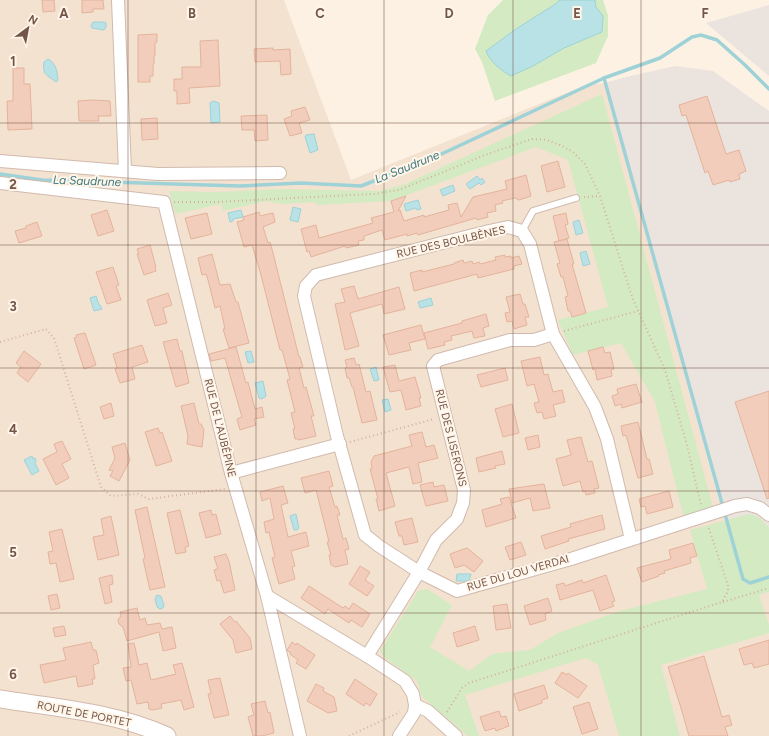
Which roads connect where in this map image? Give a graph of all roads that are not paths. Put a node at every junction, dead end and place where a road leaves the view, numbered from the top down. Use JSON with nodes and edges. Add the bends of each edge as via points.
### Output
{"nodes":[{"id":1,"x":118,"y":0,"type":"edge"},
{"id":2,"x":0,"y":161,"type":"edge"},
{"id":3,"x":125,"y":171,"type":"junction"},
{"id":4,"x":280,"y":173,"type":"dead end"},
{"id":5,"x":0,"y":183,"type":"edge"},
{"id":6,"x":576,"y":198,"type":"road end"},
{"id":7,"x":522,"y":232,"type":"junction"},
{"id":8,"x":553,"y":334,"type":"junction"},
{"id":9,"x":338,"y":440,"type":"junction"},
{"id":10,"x":231,"y":473,"type":"junction"},
{"id":11,"x":769,"y":515,"type":"edge"},
{"id":12,"x":631,"y":539,"type":"junction"},
{"id":13,"x":419,"y":572,"type":"junction"},
{"id":14,"x":266,"y":596,"type":"junction"},
{"id":15,"x":367,"y":656,"type":"junction"},
{"id":16,"x":0,"y":699,"type":"edge"},
{"id":17,"x":415,"y":705,"type":"junction"},
{"id":18,"x":167,"y":736,"type":"edge"},
{"id":19,"x":300,"y":736,"type":"edge"},
{"id":20,"x":399,"y":736,"type":"edge"},
{"id":21,"x":456,"y":736,"type":"edge"}],
"edges":[{"from":1,"to":3,"type":"street"},
{"from":2,"to":3,"type":"street"},
{"from":3,"to":4,"type":"street","via":[[158,174]]},
{"from":5,"to":10,"type":"street","name":"RUE DE L'AUBÉPINE","via":[[164,202]]},
{"from":6,"to":7,"type":"lane","via":[[533,211]]},
{"from":7,"to":8,"type":"street","name":"RUE DES BOULBÈNES","via":[[530,244]]},
{"from":7,"to":9,"type":"street","name":"RUE DES BOULBÈNES","via":[[508,227],[489,231],[316,276],[306,286],[304,296]]},
{"from":8,"to":12,"type":"street","name":"RUE DES BOULBÈNES","via":[[595,407],[607,439]]},
{"from":8,"to":13,"type":"street","name":"RUE DES LISERONS","via":[[534,340],[510,340],[438,360],[433,366],[464,490],[463,503],[457,519],[436,540]]},
{"from":9,"to":10,"type":"street"},
{"from":9,"to":13,"type":"street","name":"RUE DU LOU VERDAI","via":[[365,535]]},
{"from":10,"to":14,"type":"street","name":"RUE DE L'AUBÉPINE"},
{"from":11,"to":12,"type":"street","name":"RUE DU LOU VERDAI","via":[[760,508],[747,504],[735,506]]},
{"from":12,"to":13,"type":"street","name":"RUE DU LOU VERDAI","via":[[571,559],[456,591]]},
{"from":13,"to":15,"type":"street","name":"RUE DES LISERONS"},
{"from":14,"to":15,"type":"street"},
{"from":14,"to":19,"type":"street","name":"RUE DE L'AUBÉPINE"},
{"from":15,"to":17,"type":"street","via":[[405,681],[413,694]]},
{"from":16,"to":18,"type":"street","name":"ROUTE DE PORTET","via":[[106,716]]},
{"from":17,"to":20,"type":"street","via":[[414,713]]},
{"from":17,"to":21,"type":"street","via":[[428,711]]}]}
